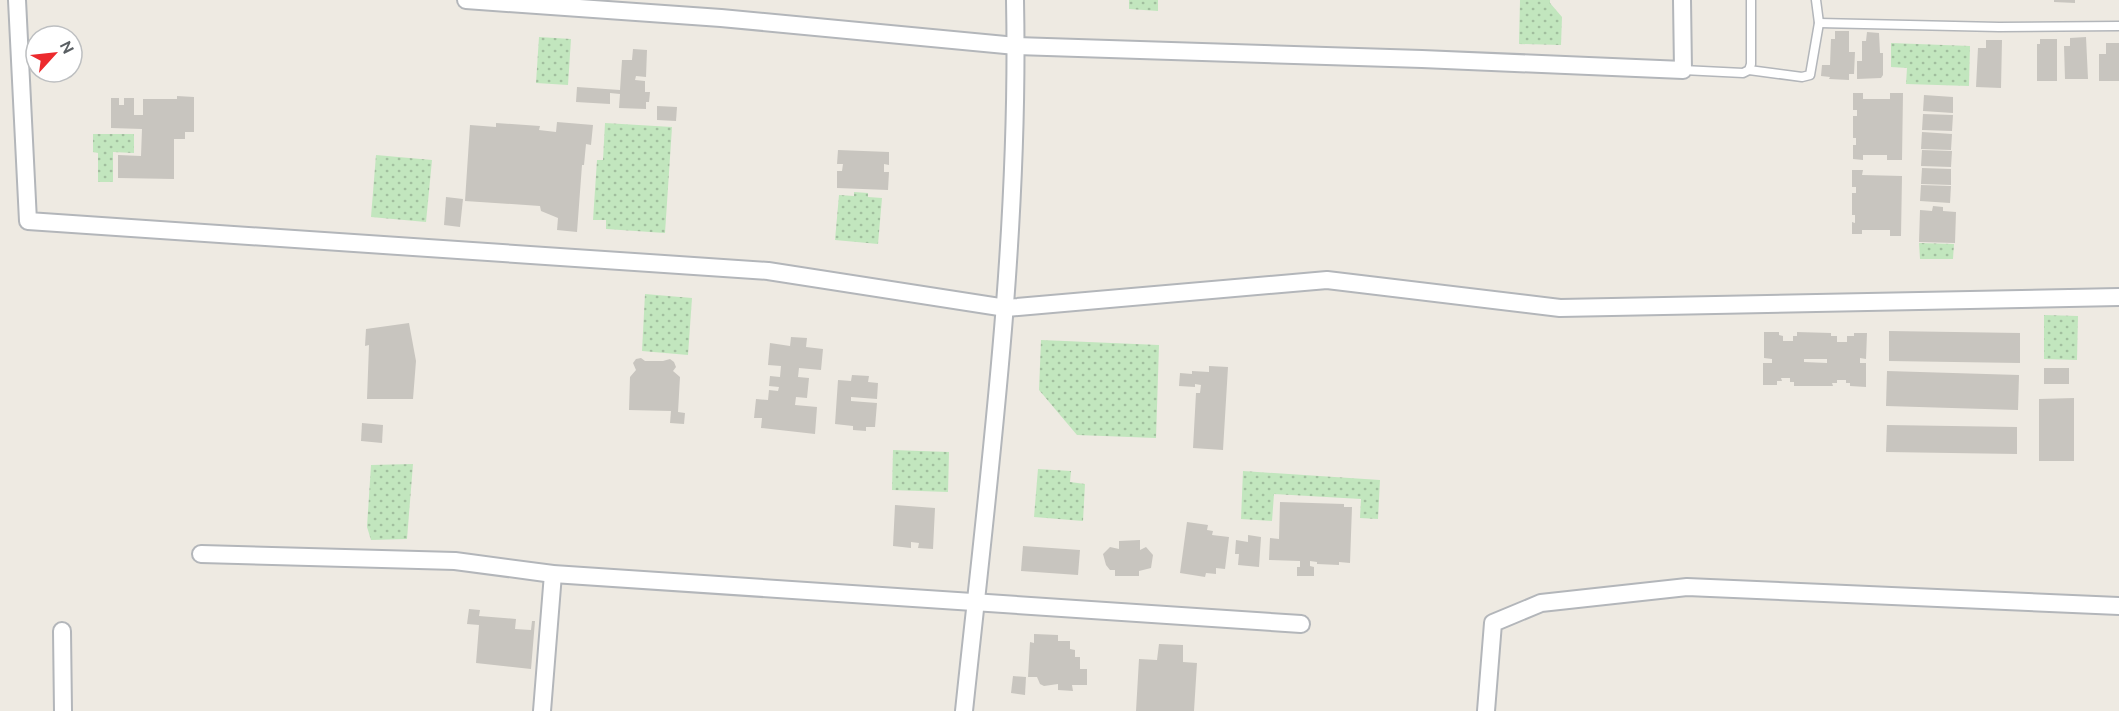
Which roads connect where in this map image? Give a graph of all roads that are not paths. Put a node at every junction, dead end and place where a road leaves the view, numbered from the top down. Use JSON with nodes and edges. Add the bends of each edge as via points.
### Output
{"nodes":[{"id":1,"x":17,"y":0,"type":"edge"},
{"id":2,"x":466,"y":0,"type":"edge"},
{"id":3,"x":1015,"y":0,"type":"edge"},
{"id":4,"x":1682,"y":0,"type":"edge"},
{"id":5,"x":1751,"y":0,"type":"edge"},
{"id":6,"x":1816,"y":0,"type":"edge"},
{"id":7,"x":1819,"y":23,"type":"junction"},
{"id":8,"x":2119,"y":26,"type":"edge"},
{"id":9,"x":1016,"y":46,"type":"junction"},
{"id":10,"x":1683,"y":70,"type":"junction"},
{"id":11,"x":1749,"y":70,"type":"junction"},
{"id":12,"x":2119,"y":297,"type":"edge"},
{"id":13,"x":1006,"y":308,"type":"junction"},
{"id":14,"x":201,"y":554,"type":"dead end"},
{"id":15,"x":553,"y":574,"type":"junction"},
{"id":16,"x":976,"y":601,"type":"junction"},
{"id":17,"x":2119,"y":606,"type":"edge"},
{"id":18,"x":1301,"y":624,"type":"dead end"},
{"id":19,"x":62,"y":631,"type":"dead end"},
{"id":20,"x":63,"y":711,"type":"edge"},
{"id":21,"x":542,"y":711,"type":"edge"},
{"id":22,"x":964,"y":711,"type":"edge"},
{"id":23,"x":1486,"y":711,"type":"edge"}],
"edges":[{"from":1,"to":13,"type":"street","via":[[28,221],[768,271]]},
{"from":2,"to":9,"type":"street","via":[[721,18]]},
{"from":3,"to":9,"type":"street"},
{"from":4,"to":10,"type":"street"},
{"from":5,"to":11,"type":"lane"},
{"from":6,"to":7,"type":"lane"},
{"from":7,"to":8,"type":"lane"},
{"from":7,"to":11,"type":"lane","via":[[1810,75]]},
{"from":9,"to":10,"type":"street"},
{"from":9,"to":13,"type":"street"},
{"from":10,"to":11,"type":"lane","via":[[1743,74]]},
{"from":12,"to":13,"type":"street","via":[[1560,308],[1327,280]]},
{"from":13,"to":16,"type":"street"},
{"from":14,"to":15,"type":"street","via":[[455,561]]},
{"from":15,"to":16,"type":"street"},
{"from":15,"to":21,"type":"street"},
{"from":16,"to":18,"type":"street"},
{"from":16,"to":22,"type":"street"},
{"from":17,"to":23,"type":"street","via":[[1687,587],[1541,603],[1493,623]]},
{"from":19,"to":20,"type":"street"}]}
